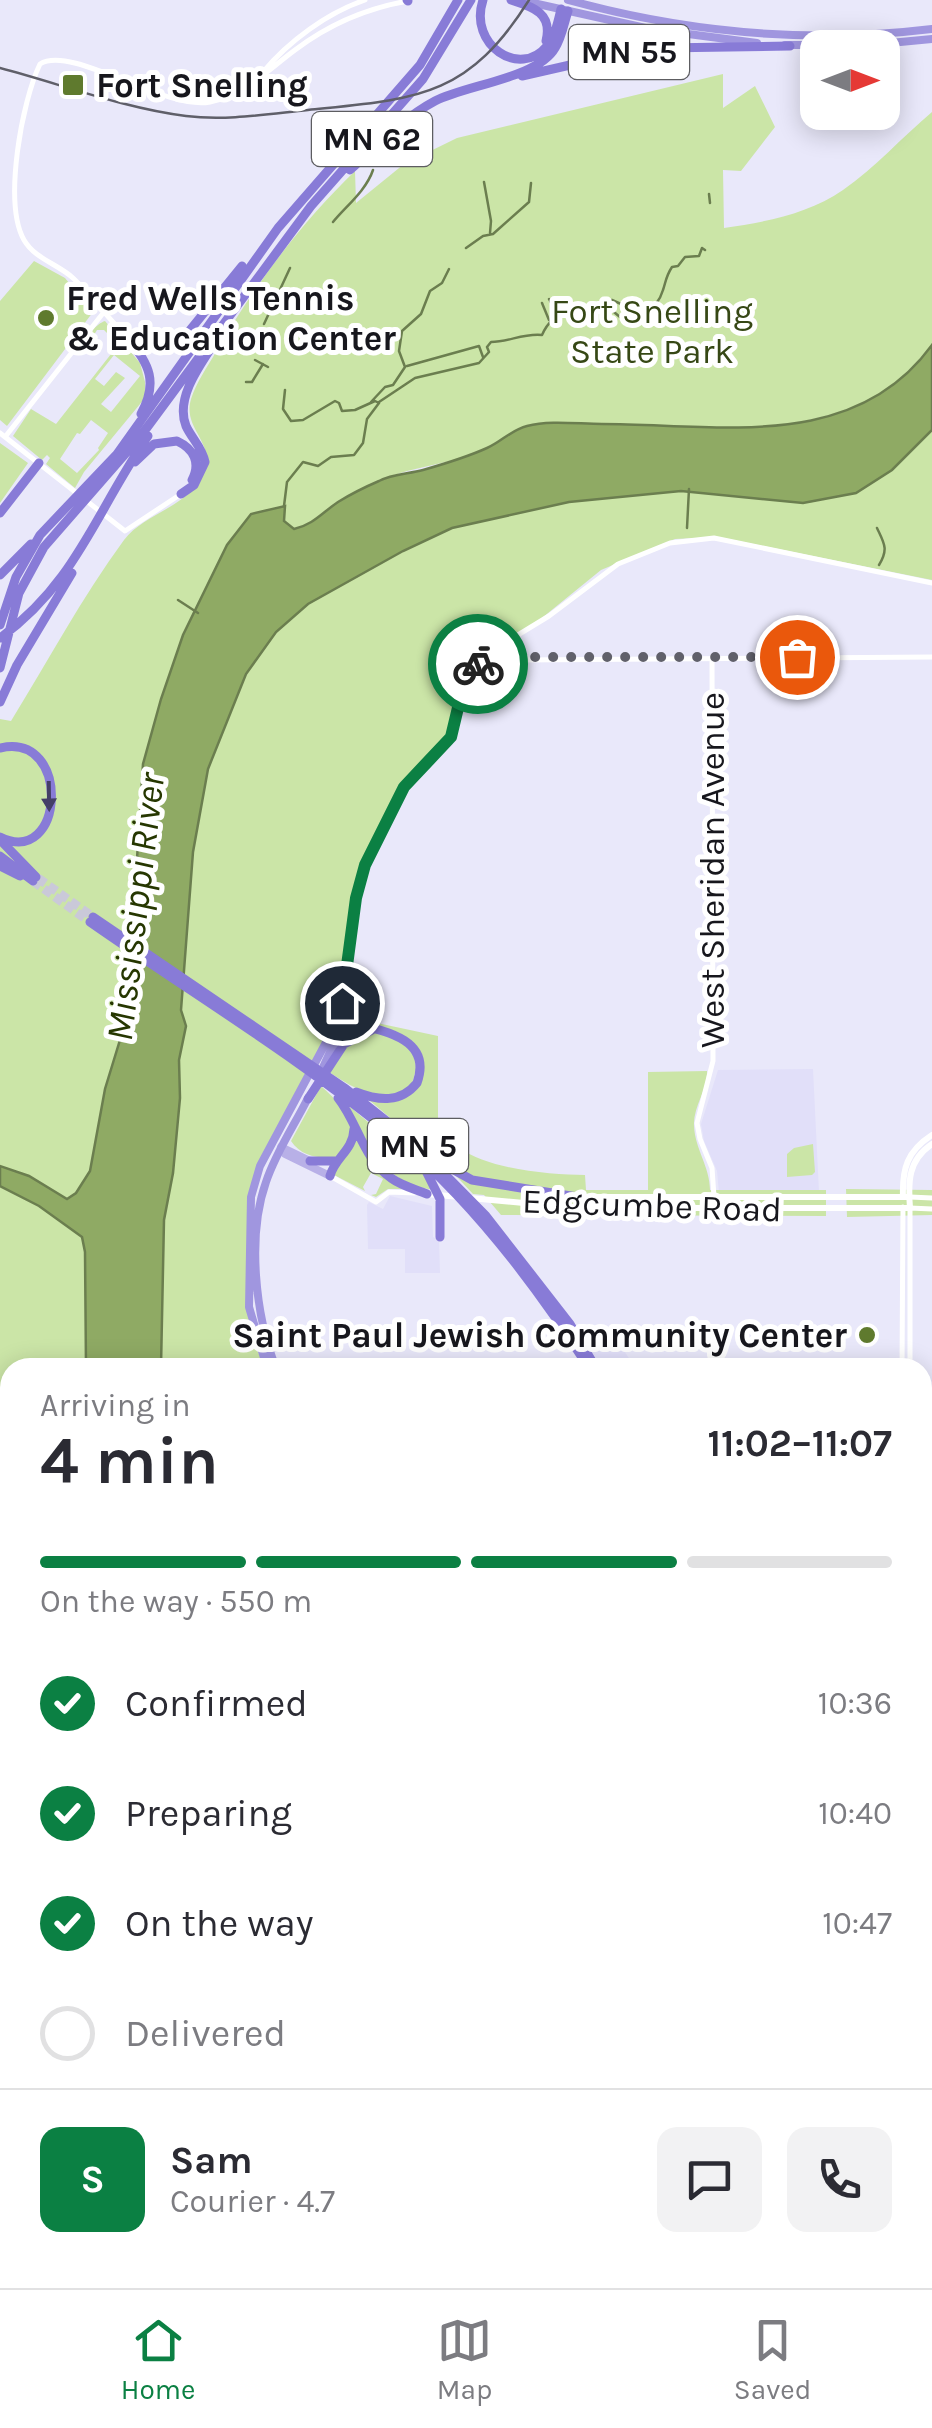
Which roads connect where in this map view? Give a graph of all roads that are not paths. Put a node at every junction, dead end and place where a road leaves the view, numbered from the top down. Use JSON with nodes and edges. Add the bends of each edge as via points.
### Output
{"nodes":[{"id":1,"x":365,"y":0,"type":"edge"},
{"id":2,"x":409,"y":0,"type":"edge"},
{"id":3,"x":456,"y":0,"type":"edge"},
{"id":4,"x":471,"y":0,"type":"edge"},
{"id":5,"x":482,"y":0,"type":"edge"},
{"id":6,"x":511,"y":0,"type":"edge"},
{"id":7,"x":520,"y":0,"type":"edge"},
{"id":8,"x":567,"y":3,"type":"edge"},
{"id":9,"x":932,"y":29,"type":"edge"},
{"id":10,"x":932,"y":39,"type":"edge"},
{"id":11,"x":790,"y":46,"type":"junction"},
{"id":12,"x":535,"y":54,"type":"junction"},
{"id":13,"x":420,"y":65,"type":"joint"},
{"id":14,"x":258,"y":78,"type":"junction"},
{"id":15,"x":470,"y":87,"type":"junction"},
{"id":16,"x":311,"y":206,"type":"junction"},
{"id":17,"x":278,"y":228,"type":"junction"},
{"id":18,"x":104,"y":312,"type":"junction"},
{"id":19,"x":230,"y":312,"type":"junction"},
{"id":20,"x":127,"y":336,"type":"junction"},
{"id":21,"x":206,"y":345,"type":"junction"},
{"id":22,"x":3,"y":435,"type":"edge"},
{"id":23,"x":39,"y":463,"type":"junction"},
{"id":24,"x":90,"y":488,"type":"junction"},
{"id":25,"x":181,"y":494,"type":"junction"},
{"id":26,"x":110,"y":496,"type":"junction"},
{"id":27,"x":66,"y":512,"type":"junction"},
{"id":28,"x":0,"y":513,"type":"edge"},
{"id":29,"x":94,"y":525,"type":"junction"},
{"id":30,"x":40,"y":535,"type":"junction"},
{"id":31,"x":0,"y":575,"type":"edge"},
{"id":32,"x":932,"y":583,"type":"edge"},
{"id":33,"x":0,"y":626,"type":"edge"},
{"id":34,"x":0,"y":638,"type":"edge"},
{"id":35,"x":508,"y":641,"type":"junction"},
{"id":36,"x":485,"y":656,"type":"junction"},
{"id":37,"x":528,"y":657,"type":"junction"},
{"id":38,"x":712,"y":657,"type":"junction"},
{"id":39,"x":932,"y":657,"type":"edge"},
{"id":40,"x":0,"y":668,"type":"edge"},
{"id":41,"x":0,"y":702,"type":"edge"},
{"id":42,"x":0,"y":748,"type":"edge"},
{"id":43,"x":0,"y":842,"type":"edge"},
{"id":44,"x":0,"y":856,"type":"edge"},
{"id":45,"x":0,"y":866,"type":"edge"},
{"id":46,"x":35,"y":879,"type":"junction"},
{"id":47,"x":93,"y":921,"type":"tunnel mouth"},
{"id":48,"x":341,"y":1021,"type":"junction"},
{"id":49,"x":380,"y":1029,"type":"junction"},
{"id":50,"x":326,"y":1059,"type":"junction"},
{"id":51,"x":330,"y":1083,"type":"junction"},
{"id":52,"x":309,"y":1092,"type":"joint"},
{"id":53,"x":353,"y":1122,"type":"junction"},
{"id":54,"x":932,"y":1136,"type":"edge"},
{"id":55,"x":932,"y":1144,"type":"edge"},
{"id":56,"x":277,"y":1145,"type":"junction"},
{"id":57,"x":420,"y":1154,"type":"junction"},
{"id":58,"x":310,"y":1161,"type":"junction"},
{"id":59,"x":336,"y":1161,"type":"junction"},
{"id":60,"x":330,"y":1176,"type":"junction"},
{"id":61,"x":428,"y":1194,"type":"junction"},
{"id":62,"x":714,"y":1196,"type":"junction"},
{"id":63,"x":906,"y":1197,"type":"junction"},
{"id":64,"x":932,"y":1198,"type":"edge"},
{"id":65,"x":577,"y":1202,"type":"junction"},
{"id":66,"x":906,"y":1208,"type":"junction"},
{"id":67,"x":932,"y":1208,"type":"edge"},
{"id":68,"x":440,"y":1236,"type":"dead end"},
{"id":69,"x":264,"y":1358,"type":"edge"},
{"id":70,"x":273,"y":1358,"type":"edge"},
{"id":71,"x":586,"y":1358,"type":"edge"},
{"id":72,"x":902,"y":1358,"type":"edge"},
{"id":73,"x":910,"y":1358,"type":"edge"}],
"edges":[{"from":1,"to":14,"type":"street","via":[[303,34]]},
{"from":2,"to":14,"type":"street","via":[[326,30]]},
{"from":3,"to":13,"type":"highway","number":"MN 62"},
{"from":4,"to":16,"type":"highway","number":"MN 62","via":[[423,80]]},
{"from":5,"to":12,"type":"highway","via":[[479,26],[490,46],[510,57]]},
{"from":6,"to":12,"type":"highway","via":[[539,10],[547,21],[546,42]]},
{"from":7,"to":8,"type":"highway"},
{"from":8,"to":9,"type":"highway","number":"MN 55","via":[[773,36]]},
{"from":8,"to":11,"type":"highway","via":[[685,36]]},
{"from":8,"to":12,"type":"highway","via":[[554,35]]},
{"from":8,"to":15,"type":"highway","via":[[546,60]]},
{"from":10,"to":11,"type":"highway","number":"MN 55"},
{"from":11,"to":15,"type":"highway","number":"MN 55","via":[[644,50]]},
{"from":13,"to":17,"type":"highway","number":"MN 55"},
{"from":14,"to":18,"type":"street","via":[[234,94],[194,103],[56,60],[40,64],[18,141],[18,224],[32,250],[70,275]]},
{"from":15,"to":16,"type":"highway","number":"MN 55","via":[[416,112]]},
{"from":16,"to":19,"type":"highway","number":"MN 55"},
{"from":17,"to":20,"type":"highway","via":[[186,335],[158,346]]},
{"from":17,"to":24,"type":"highway","number":"MN 55"},
{"from":18,"to":20,"type":"street"},
{"from":18,"to":22,"type":"street"},
{"from":19,"to":21,"type":"highway","number":"MN 55"},
{"from":19,"to":25,"type":"highway","via":[[184,402],[185,422],[205,462]]},
{"from":20,"to":24,"type":"highway","via":[[148,364],[150,394]]},
{"from":21,"to":24,"type":"highway","number":"MN 55","via":[[140,436]]},
{"from":21,"to":26,"type":"highway"},
{"from":22,"to":23,"type":"street"},
{"from":23,"to":25,"type":"street","via":[[125,531]]},
{"from":23,"to":28,"type":"highway"},
{"from":24,"to":27,"type":"highway","number":"MN 55"},
{"from":25,"to":26,"type":"highway","via":[[196,474],[196,461],[187,446],[170,440],[146,451]]},
{"from":26,"to":29,"type":"highway"},
{"from":27,"to":30,"type":"highway","number":"MN 55"},
{"from":27,"to":40,"type":"highway","number":"MN 55","via":[[16,602]]},
{"from":29,"to":34,"type":"highway","via":[[49,596]]},
{"from":29,"to":41,"type":"highway"},
{"from":30,"to":31,"type":"highway"},
{"from":30,"to":33,"type":"highway","number":"MN 55","via":[[16,577]]},
{"from":32,"to":35,"type":"street","via":[[714,538],[686,538],[603,572]]},
{"from":35,"to":36,"type":"street"},
{"from":35,"to":37,"type":"street"},
{"from":36,"to":37,"type":"street"},
{"from":36,"to":48,"type":"street","via":[[465,683],[451,737],[404,787],[365,865]]},
{"from":37,"to":38,"type":"street"},
{"from":38,"to":39,"type":"street"},
{"from":38,"to":62,"type":"street","name":"West Sheridan Avenue","via":[[713,1060],[697,1123]]},
{"from":42,"to":43,"type":"highway","one_way":true,"via":[[20,746],[39,757],[50,806],[34,838]]},
{"from":43,"to":46,"type":"highway"},
{"from":44,"to":46,"type":"highway"},
{"from":45,"to":46,"type":"highway"},
{"from":47,"to":51,"type":"highway","number":"MN 5"},
{"from":48,"to":49,"type":"highway"},
{"from":48,"to":50,"type":"highway"},
{"from":49,"to":50,"type":"highway","via":[[352,1037]]},
{"from":49,"to":51,"type":"highway","via":[[402,1037],[416,1053],[420,1073],[411,1090],[376,1098]]},
{"from":50,"to":52,"type":"highway"},
{"from":51,"to":53,"type":"highway"},
{"from":51,"to":57,"type":"highway","number":"MN 5"},
{"from":52,"to":56,"type":"highway"},
{"from":53,"to":59,"type":"highway","via":[[352,1144]]},
{"from":53,"to":61,"type":"highway","via":[[382,1172]]},
{"from":54,"to":63,"type":"main road","via":[[906,1162]]},
{"from":55,"to":63,"type":"main road","via":[[912,1165]]},
{"from":56,"to":58,"type":"main road"},
{"from":56,"to":60,"type":"main road"},
{"from":56,"to":69,"type":"highway","via":[[255,1182],[248,1228],[250,1307]]},
{"from":56,"to":70,"type":"highway","via":[[257,1230],[259,1312]]},
{"from":57,"to":65,"type":"highway","via":[[472,1180]]},
{"from":57,"to":68,"type":"highway","via":[[437,1191]]},
{"from":57,"to":71,"type":"highway","number":"MN 5"},
{"from":58,"to":59,"type":"highway"},
{"from":58,"to":60,"type":"street"},
{"from":59,"to":60,"type":"highway"},
{"from":60,"to":61,"type":"street","name":"Edgcumbe Road","via":[[376,1202],[393,1191]]},
{"from":61,"to":65,"type":"main road","name":"Edgcumbe Road"},
{"from":62,"to":63,"type":"main road","name":"Edgcumbe Road"},
{"from":62,"to":65,"type":"main road","name":"Edgcumbe Road"},
{"from":63,"to":64,"type":"street","name":"Edgcumbe Road"},
{"from":63,"to":66,"type":"main road"},
{"from":65,"to":66,"type":"main road","name":"Edgcumbe Road"},
{"from":66,"to":67,"type":"street","name":"Edgcumbe Road"},
{"from":66,"to":72,"type":"street"},
{"from":66,"to":73,"type":"street"}]}
